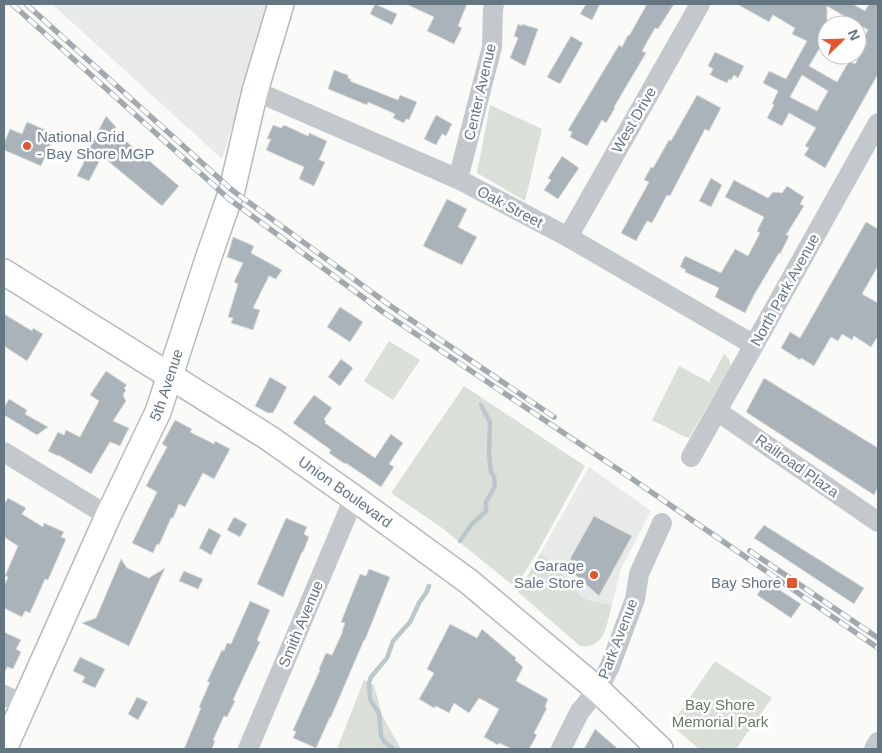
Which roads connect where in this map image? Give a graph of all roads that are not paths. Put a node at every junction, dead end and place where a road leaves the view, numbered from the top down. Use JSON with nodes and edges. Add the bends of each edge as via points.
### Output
{"nodes":[{"id":1,"x":281,"y":4,"type":"edge"},
{"id":2,"x":494,"y":4,"type":"edge"},
{"id":3,"x":700,"y":4,"type":"edge"},
{"id":4,"x":255,"y":91,"type":"junction"},
{"id":5,"x":878,"y":123,"type":"edge"},
{"id":6,"x":458,"y":179,"type":"junction"},
{"id":7,"x":568,"y":236,"type":"junction"},
{"id":8,"x":4,"y":272,"type":"edge"},
{"id":9,"x":754,"y":345,"type":"junction"},
{"id":10,"x":169,"y":375,"type":"junction"},
{"id":11,"x":716,"y":411,"type":"junction"},
{"id":12,"x":4,"y":452,"type":"edge"},
{"id":13,"x":690,"y":457,"type":"dead end"},
{"id":14,"x":354,"y":498,"type":"junction"},
{"id":15,"x":108,"y":516,"type":"junction"},
{"id":16,"x":878,"y":522,"type":"edge"},
{"id":17,"x":662,"y":523,"type":"dead end"},
{"id":18,"x":598,"y":690,"type":"junction"},
{"id":19,"x":14,"y":699,"type":"edge"},
{"id":20,"x":878,"y":742,"type":"edge"},
{"id":21,"x":4,"y":749,"type":"edge"},
{"id":22,"x":248,"y":749,"type":"edge"},
{"id":23,"x":561,"y":749,"type":"edge"},
{"id":24,"x":660,"y":749,"type":"edge"},
{"id":25,"x":874,"y":749,"type":"edge"}],
"edges":[{"from":1,"to":4,"type":"main road","name":"5th Avenue"},
{"from":2,"to":6,"type":"street","name":"Center Avenue","via":[[492,47]]},
{"from":3,"to":7,"type":"street","name":"West Drive"},
{"from":4,"to":6,"type":"street","name":"Oak Street"},
{"from":4,"to":10,"type":"main road","name":"5th Avenue","via":[[232,190]]},
{"from":5,"to":9,"type":"street","name":"North Park Avenue"},
{"from":6,"to":7,"type":"street","name":"Oak Street"},
{"from":7,"to":9,"type":"street","name":"Oak Street"},
{"from":8,"to":10,"type":"main road","name":"Union Boulevard"},
{"from":9,"to":11,"type":"street","name":"North Park Avenue"},
{"from":10,"to":14,"type":"main road","name":"Union Boulevard","via":[[269,438]]},
{"from":10,"to":15,"type":"main road","name":"5th Avenue","via":[[158,412]]},
{"from":11,"to":13,"type":"street","name":"North Park Avenue"},
{"from":11,"to":16,"type":"street","name":"Railroad Plaza"},
{"from":12,"to":15,"type":"street"},
{"from":14,"to":18,"type":"main road","name":"Union Boulevard","via":[[460,576]]},
{"from":14,"to":22,"type":"street","name":"Smith Avenue"},
{"from":15,"to":19,"type":"main road","name":"5th Avenue"},
{"from":17,"to":18,"type":"street","name":"Park Avenue","via":[[638,574],[635,599]]},
{"from":18,"to":23,"type":"street","name":"Park Avenue","via":[[580,711]]},
{"from":18,"to":24,"type":"main road","name":"Union Boulevard"},
{"from":19,"to":21,"type":"main road","name":"5th Avenue"},
{"from":20,"to":25,"type":"street"}]}
